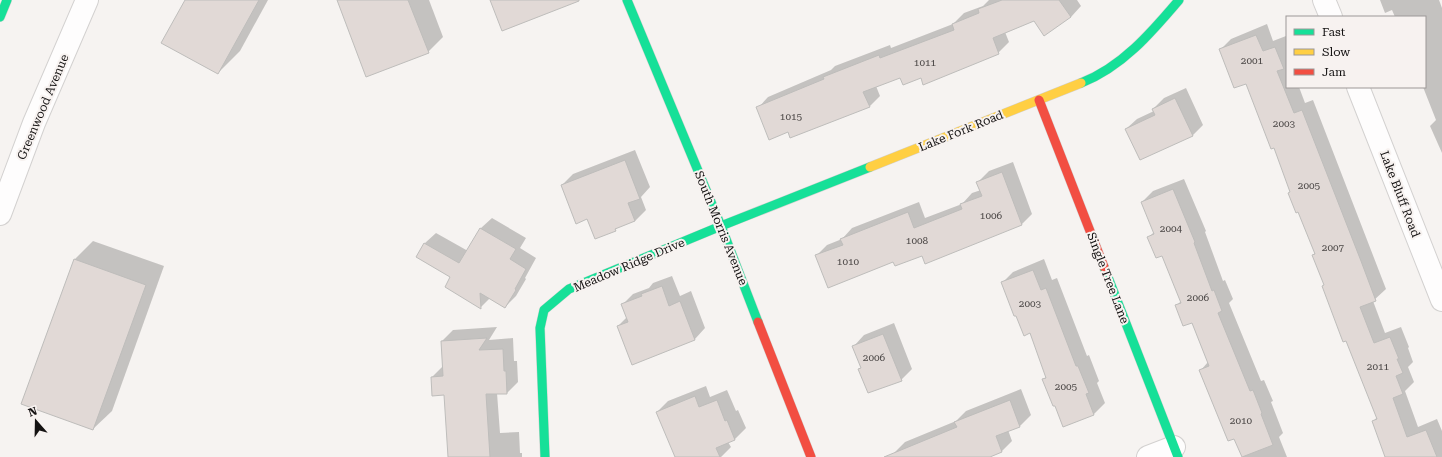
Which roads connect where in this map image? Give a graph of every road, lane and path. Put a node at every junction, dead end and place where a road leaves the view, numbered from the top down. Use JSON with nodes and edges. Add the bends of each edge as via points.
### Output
{"nodes":[{"id":1,"x":7,"y":0,"type":"edge"},
{"id":2,"x":87,"y":0,"type":"edge"},
{"id":3,"x":627,"y":0,"type":"edge"},
{"id":4,"x":1179,"y":0,"type":"edge"},
{"id":5,"x":1324,"y":0,"type":"edge"},
{"id":6,"x":1331,"y":16,"type":"edge"},
{"id":7,"x":0,"y":17,"type":"edge"},
{"id":8,"x":1358,"y":88,"type":"edge"},
{"id":9,"x":1039,"y":100,"type":"junction"},
{"id":10,"x":0,"y":214,"type":"edge"},
{"id":11,"x":721,"y":226,"type":"junction"},
{"id":12,"x":1442,"y":300,"type":"edge"},
{"id":13,"x":1176,"y":452,"type":"edge"},
{"id":14,"x":545,"y":457,"type":"edge"},
{"id":15,"x":811,"y":457,"type":"edge"},
{"id":16,"x":1148,"y":457,"type":"edge"}],
"edges":[{"from":1,"to":7,"type":"main road"},
{"from":2,"to":10,"type":"street","name":"Greenwood Avenue","via":[[34,123]]},
{"from":3,"to":11,"type":"main road","name":"South Morris Avenue"},
{"from":4,"to":9,"type":"main road","name":"Lake Fork Road","via":[[1143,42],[1108,69],[1089,80]]},
{"from":5,"to":6,"type":"street"},
{"from":8,"to":12,"type":"street","name":"Lake Bluff Road"},
{"from":9,"to":11,"type":"main road","name":"Lake Fork Road"},
{"from":9,"to":13,"type":"main road","name":"Single Tree Lane"},
{"from":11,"to":14,"type":"main road","name":"Meadow Ridge Drive","via":[[574,287],[544,310],[540,328]]},
{"from":11,"to":15,"type":"main road","name":"South Morris Avenue"},
{"from":13,"to":16,"type":"street"}]}
